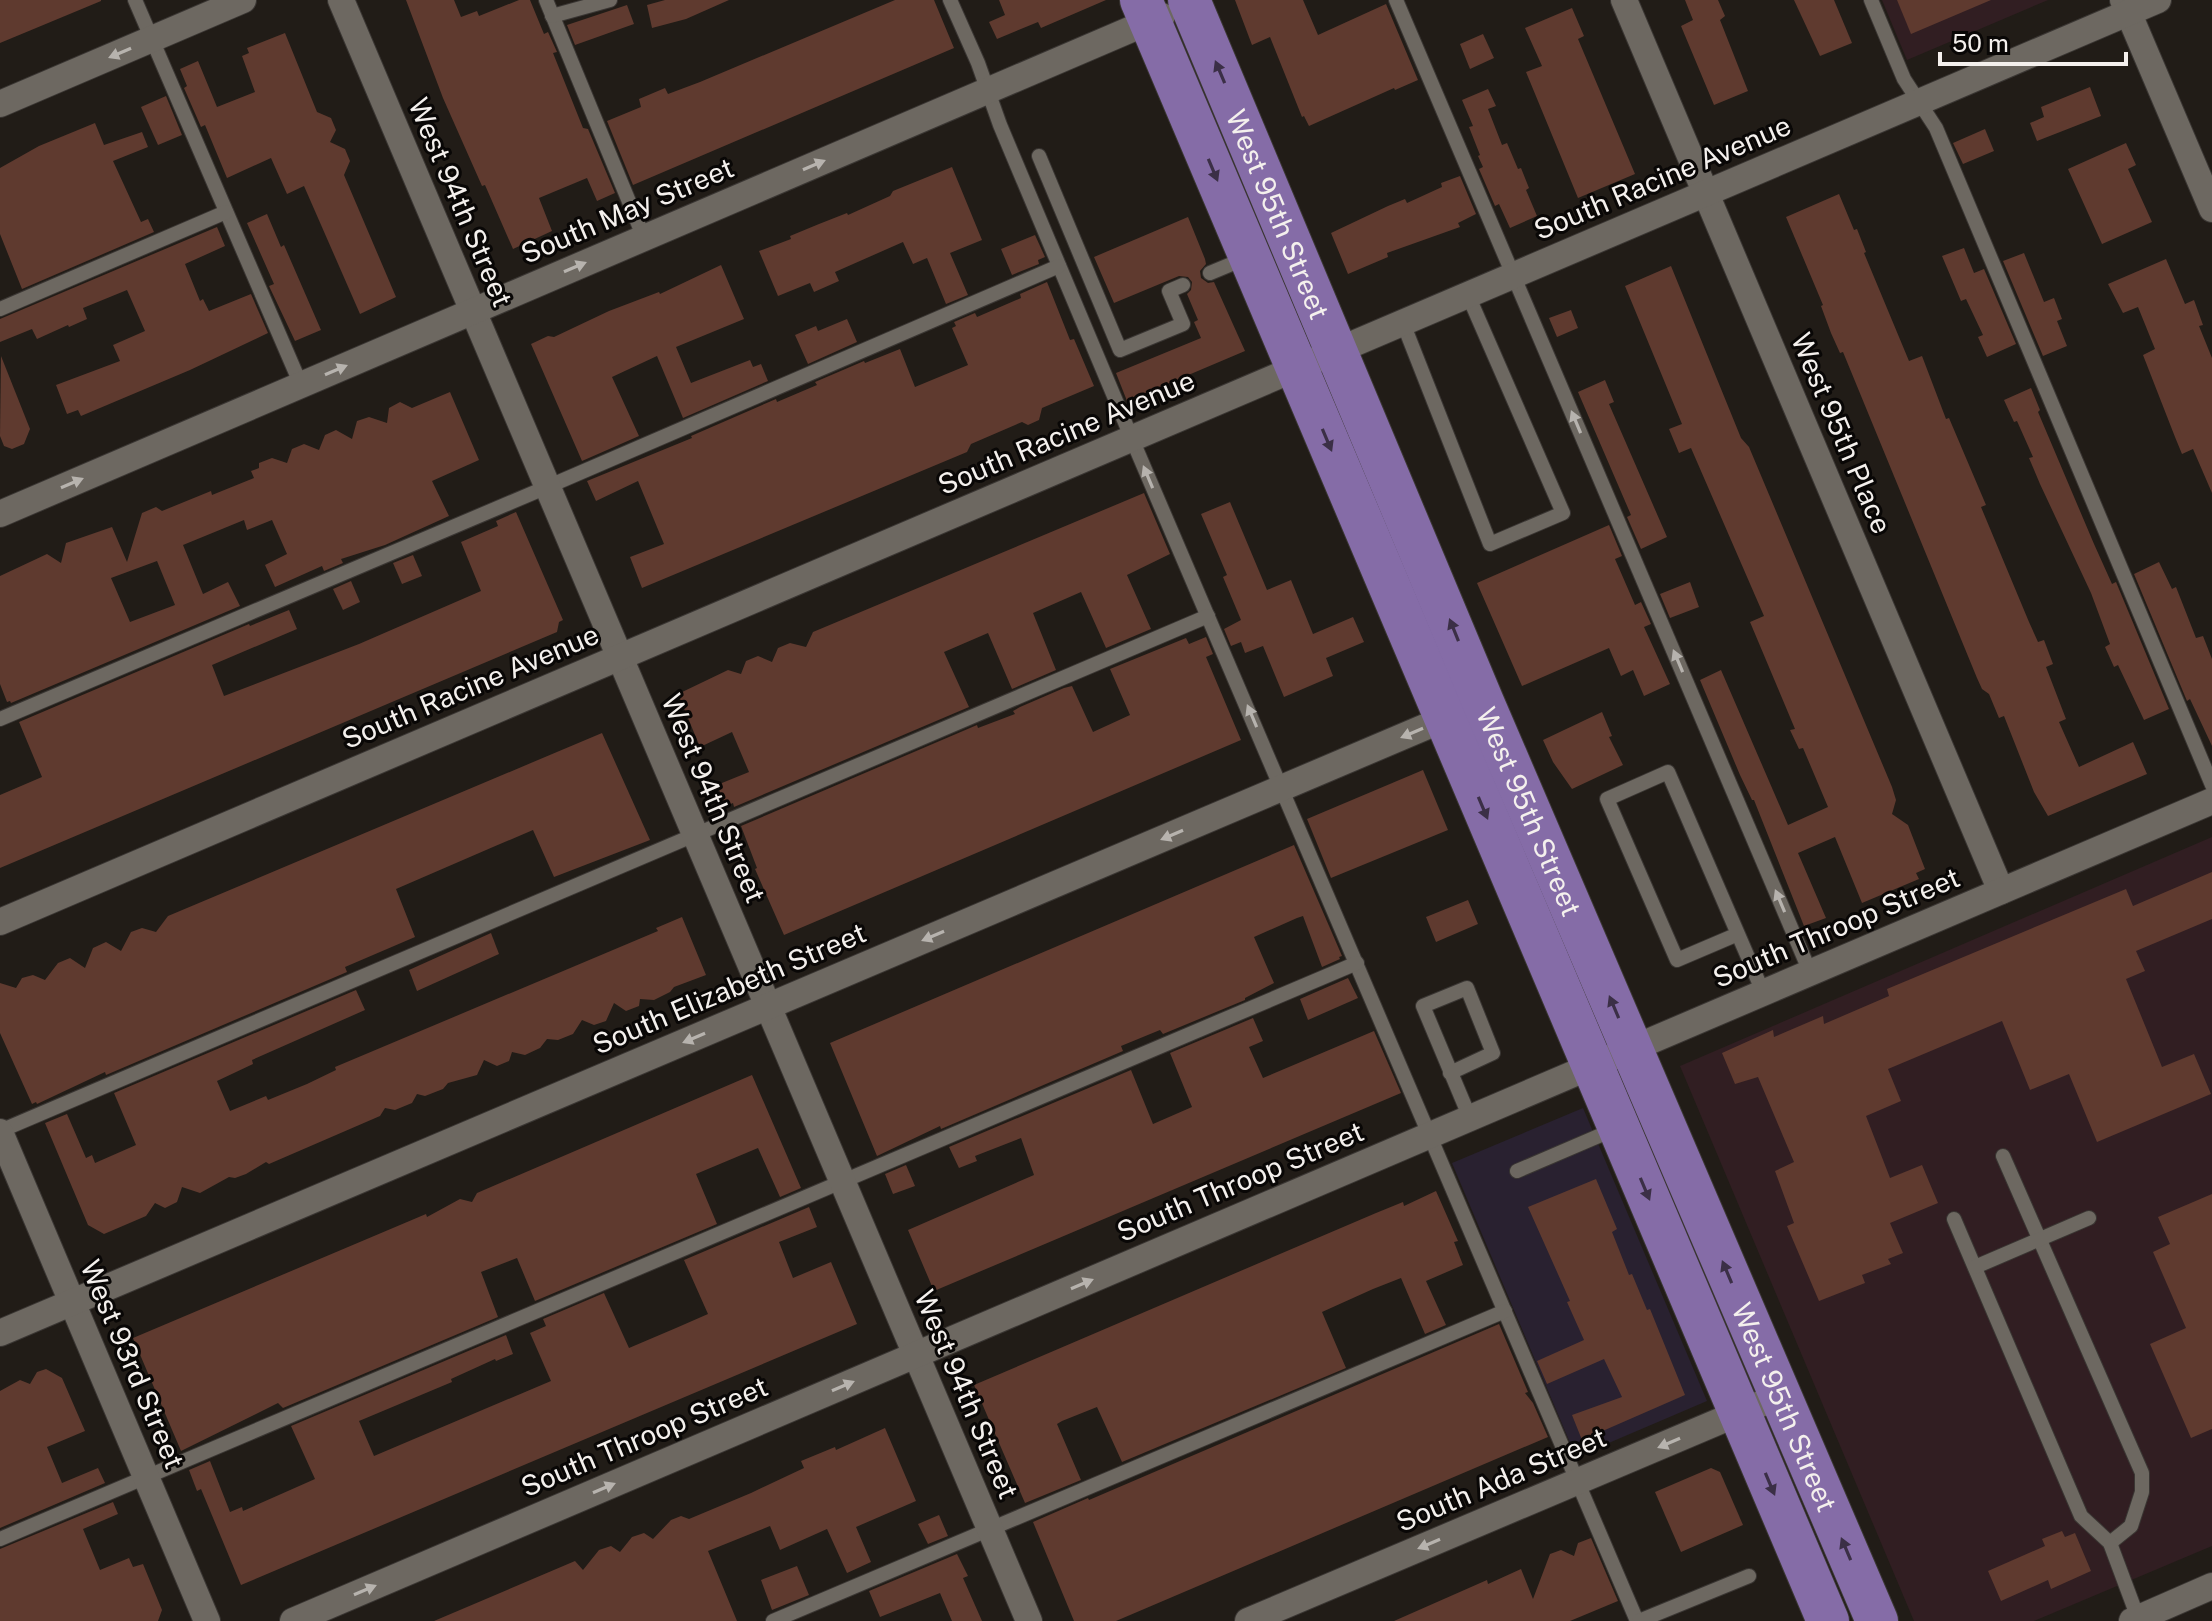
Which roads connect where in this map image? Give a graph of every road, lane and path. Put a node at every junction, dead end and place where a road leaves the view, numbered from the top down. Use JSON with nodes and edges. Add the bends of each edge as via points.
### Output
{"nodes":[{"id":1,"x":135,"y":0,"type":"edge"},
{"id":2,"x":243,"y":0,"type":"edge"},
{"id":3,"x":341,"y":0,"type":"edge"},
{"id":4,"x":546,"y":0,"type":"edge"},
{"id":5,"x":610,"y":0,"type":"edge"},
{"id":6,"x":950,"y":0,"type":"edge"},
{"id":7,"x":1396,"y":0,"type":"edge"},
{"id":8,"x":1624,"y":0,"type":"edge"},
{"id":9,"x":1871,"y":0,"type":"edge"},
{"id":10,"x":2158,"y":0,"type":"edge"},
{"id":11,"x":1190,"y":2,"type":"edge"},
{"id":12,"x":2126,"y":6,"type":"edge"},
{"id":13,"x":1146,"y":10,"type":"edge"},
{"id":14,"x":552,"y":16,"type":"junction"},
{"id":15,"x":151,"y":39,"type":"junction"},
{"id":16,"x":988,"y":91,"type":"junction"},
{"id":17,"x":1919,"y":102,"type":"junction"},
{"id":18,"x":0,"y":104,"type":"edge"},
{"id":19,"x":1039,"y":156,"type":"dead end"},
{"id":20,"x":1706,"y":193,"type":"junction"},
{"id":21,"x":2212,"y":209,"type":"edge"},
{"id":22,"x":226,"y":212,"type":"junction"},
{"id":23,"x":644,"y":238,"type":"junction"},
{"id":24,"x":1250,"y":256,"type":"junction"},
{"id":25,"x":1059,"y":266,"type":"junction"},
{"id":26,"x":1210,"y":273,"type":"dead end"},
{"id":27,"x":1514,"y":275,"type":"junction"},
{"id":28,"x":1183,"y":285,"type":"dead end"},
{"id":29,"x":1468,"y":295,"type":"junction"},
{"id":30,"x":0,"y":309,"type":"edge"},
{"id":31,"x":473,"y":311,"type":"junction"},
{"id":32,"x":1403,"y":323,"type":"junction"},
{"id":33,"x":1338,"y":350,"type":"junction"},
{"id":34,"x":1297,"y":368,"type":"junction"},
{"id":35,"x":301,"y":385,"type":"junction"},
{"id":36,"x":1132,"y":439,"type":"junction"},
{"id":37,"x":547,"y":487,"type":"junction"},
{"id":38,"x":0,"y":514,"type":"edge"},
{"id":39,"x":1208,"y":616,"type":"junction"},
{"id":40,"x":620,"y":657,"type":"junction"},
{"id":41,"x":1483,"y":702,"type":"junction"},
{"id":42,"x":0,"y":719,"type":"edge"},
{"id":43,"x":1445,"y":719,"type":"junction"},
{"id":44,"x":2212,"y":785,"type":"edge"},
{"id":45,"x":1283,"y":788,"type":"junction"},
{"id":46,"x":2212,"y":801,"type":"edge"},
{"id":47,"x":695,"y":834,"type":"junction"},
{"id":48,"x":2001,"y":891,"type":"junction"},
{"id":49,"x":0,"y":922,"type":"edge"},
{"id":50,"x":1738,"y":934,"type":"junction"},
{"id":51,"x":1357,"y":963,"type":"junction"},
{"id":52,"x":1810,"y":972,"type":"junction"},
{"id":53,"x":1763,"y":992,"type":"junction"},
{"id":54,"x":768,"y":1007,"type":"junction"},
{"id":55,"x":1632,"y":1048,"type":"junction"},
{"id":56,"x":1592,"y":1065,"type":"junction"},
{"id":57,"x":1450,"y":1073,"type":"junction"},
{"id":58,"x":1470,"y":1118,"type":"junction"},
{"id":59,"x":1619,"y":1128,"type":"junction"},
{"id":60,"x":0,"y":1132,"type":"edge"},
{"id":61,"x":1430,"y":1135,"type":"junction"},
{"id":62,"x":2003,"y":1156,"type":"dead end"},
{"id":63,"x":1517,"y":1171,"type":"dead end"},
{"id":64,"x":842,"y":1181,"type":"junction"},
{"id":65,"x":2089,"y":1218,"type":"dead end"},
{"id":66,"x":1954,"y":1219,"type":"dead end"},
{"id":67,"x":2039,"y":1239,"type":"junction"},
{"id":68,"x":1975,"y":1267,"type":"junction"},
{"id":69,"x":72,"y":1303,"type":"junction"},
{"id":70,"x":1505,"y":1311,"type":"junction"},
{"id":71,"x":0,"y":1333,"type":"edge"},
{"id":72,"x":916,"y":1355,"type":"junction"},
{"id":73,"x":1779,"y":1396,"type":"junction"},
{"id":74,"x":1740,"y":1412,"type":"junction"},
{"id":75,"x":146,"y":1477,"type":"junction"},
{"id":76,"x":1578,"y":1481,"type":"junction"},
{"id":77,"x":990,"y":1529,"type":"junction"},
{"id":78,"x":0,"y":1539,"type":"edge"},
{"id":79,"x":2110,"y":1543,"type":"junction"},
{"id":80,"x":1749,"y":1576,"type":"dead end"},
{"id":81,"x":2212,"y":1586,"type":"edge"},
{"id":82,"x":2135,"y":1620,"type":"edge"},
{"id":83,"x":207,"y":1621,"type":"edge"},
{"id":84,"x":293,"y":1621,"type":"edge"},
{"id":85,"x":773,"y":1621,"type":"edge"},
{"id":86,"x":1029,"y":1621,"type":"edge"},
{"id":87,"x":1248,"y":1621,"type":"edge"},
{"id":88,"x":1638,"y":1621,"type":"edge"},
{"id":89,"x":1828,"y":1621,"type":"edge"},
{"id":90,"x":1877,"y":1621,"type":"edge"}],
"edges":[{"from":1,"to":15,"type":"lane"},
{"from":2,"to":15,"type":"street"},
{"from":3,"to":31,"type":"street","name":"West 94th Street"},
{"from":4,"to":14,"type":"lane"},
{"from":5,"to":14,"type":"lane"},
{"from":6,"to":16,"type":"lane"},
{"from":7,"to":27,"type":"lane"},
{"from":8,"to":20,"type":"street","name":"West 95th Place"},
{"from":9,"to":17,"type":"lane"},
{"from":10,"to":12,"type":"street","name":"South Racine Avenue"},
{"from":11,"to":13,"type":"street","name":"South May Street"},
{"from":33,"to":11,"type":"main road","name":"West 95th Street","one_way":true},
{"from":12,"to":17,"type":"street","name":"South Racine Avenue"},
{"from":12,"to":21,"type":"street"},
{"from":13,"to":16,"type":"street","name":"South May Street"},
{"from":13,"to":24,"type":"main road","name":"West 95th Street","one_way":true},
{"from":14,"to":23,"type":"lane"},
{"from":15,"to":18,"type":"street","one_way":true},
{"from":15,"to":22,"type":"lane"},
{"from":23,"to":16,"type":"street","name":"South May Street","one_way":true},
{"from":16,"to":25,"type":"lane"},
{"from":17,"to":20,"type":"street","name":"South Racine Avenue"},
{"from":17,"to":44,"type":"lane","via":[[1936,128]]},
{"from":19,"to":28,"type":"lane","via":[[1120,350],[1183,324],[1169,291]]},
{"from":20,"to":27,"type":"street","name":"South Racine Avenue"},
{"from":20,"to":48,"type":"street","name":"West 95th Place"},
{"from":22,"to":30,"type":"lane"},
{"from":22,"to":35,"type":"lane"},
{"from":31,"to":23,"type":"street","name":"South May Street","one_way":true},
{"from":24,"to":26,"type":"lane"},
{"from":24,"to":34,"type":"main road","name":"West 95th Street"},
{"from":25,"to":36,"type":"lane"},
{"from":25,"to":37,"type":"lane"},
{"from":27,"to":29,"type":"street","name":"South Racine Avenue"},
{"from":52,"to":27,"type":"lane","one_way":true},
{"from":29,"to":32,"type":"street","name":"South Racine Avenue"},
{"from":29,"to":32,"type":"lane","via":[[1563,513],[1490,544]]},
{"from":35,"to":31,"type":"street","name":"South May Street","one_way":true},
{"from":31,"to":37,"type":"street","name":"West 94th Street"},
{"from":32,"to":33,"type":"street","name":"South Racine Avenue"},
{"from":33,"to":34,"type":"street","name":"South Racine Avenue"},
{"from":41,"to":33,"type":"main road","name":"West 95th Street","one_way":true},
{"from":34,"to":36,"type":"street","name":"South Racine Avenue"},
{"from":34,"to":43,"type":"main road","name":"West 95th Street","one_way":true},
{"from":38,"to":35,"type":"street","name":"South May Street","one_way":true},
{"from":39,"to":36,"type":"lane","one_way":true},
{"from":36,"to":40,"type":"street","name":"South Racine Avenue"},
{"from":37,"to":40,"type":"street","name":"West 94th Street"},
{"from":37,"to":42,"type":"lane"},
{"from":45,"to":39,"type":"lane","one_way":true},
{"from":39,"to":47,"type":"lane"},
{"from":40,"to":47,"type":"street","name":"West 94th Street"},
{"from":40,"to":49,"type":"street","name":"South Racine Avenue"},
{"from":41,"to":43,"type":"street","name":"South Elizabeth Street"},
{"from":55,"to":41,"type":"main road","name":"West 95th Street","one_way":true},
{"from":43,"to":45,"type":"street","name":"South Elizabeth Street","one_way":true},
{"from":43,"to":56,"type":"main road","name":"West 95th Street","one_way":true},
{"from":45,"to":51,"type":"lane"},
{"from":45,"to":54,"type":"street","name":"South Elizabeth Street","one_way":true},
{"from":46,"to":48,"type":"street","name":"South Throop Street"},
{"from":47,"to":54,"type":"street","name":"West 94th Street"},
{"from":47,"to":60,"type":"lane"},
{"from":48,"to":52,"type":"street","name":"South Throop Street"},
{"from":50,"to":50,"type":"lane","via":[[1668,772],[1607,799],[1677,960]]},
{"from":50,"to":53,"type":"lane"},
{"from":51,"to":61,"type":"lane"},
{"from":51,"to":64,"type":"lane"},
{"from":52,"to":53,"type":"street","name":"South Throop Street"},
{"from":53,"to":55,"type":"street","name":"South Throop Street"},
{"from":54,"to":64,"type":"street","name":"West 94th Street"},
{"from":54,"to":69,"type":"street","name":"South Elizabeth Street","one_way":true},
{"from":55,"to":56,"type":"street","name":"South Throop Street"},
{"from":73,"to":55,"type":"main road","name":"West 95th Street","one_way":true},
{"from":56,"to":58,"type":"street","name":"South Throop Street"},
{"from":56,"to":59,"type":"main road","name":"West 95th Street"},
{"from":57,"to":57,"type":"lane","via":[[1423,1006],[1467,988],[1493,1053]]},
{"from":57,"to":58,"type":"lane"},
{"from":58,"to":61,"type":"street","name":"South Throop Street"},
{"from":59,"to":63,"type":"lane"},
{"from":59,"to":74,"type":"main road","name":"West 95th Street","one_way":true},
{"from":60,"to":69,"type":"street","name":"West 93rd Street"},
{"from":61,"to":70,"type":"lane"},
{"from":72,"to":61,"type":"street","name":"South Throop Street","one_way":true},
{"from":62,"to":67,"type":"lane"},
{"from":64,"to":72,"type":"street","name":"West 94th Street"},
{"from":64,"to":75,"type":"lane"},
{"from":65,"to":67,"type":"lane"},
{"from":66,"to":68,"type":"lane"},
{"from":67,"to":68,"type":"lane"},
{"from":67,"to":79,"type":"lane","via":[[2142,1473],[2131,1526]]},
{"from":68,"to":79,"type":"lane","via":[[2081,1516]]},
{"from":69,"to":71,"type":"street","name":"South Elizabeth Street"},
{"from":69,"to":75,"type":"street","name":"West 93rd Street"},
{"from":70,"to":76,"type":"lane"},
{"from":70,"to":77,"type":"lane"},
{"from":72,"to":77,"type":"street","name":"West 94th Street"},
{"from":84,"to":72,"type":"street","name":"South Throop Street","one_way":true},
{"from":73,"to":74,"type":"street","name":"South Ada Street"},
{"from":90,"to":73,"type":"main road","name":"West 95th Street","one_way":true},
{"from":74,"to":76,"type":"street","name":"South Ada Street","one_way":true},
{"from":74,"to":89,"type":"main road","name":"West 95th Street","one_way":true},
{"from":75,"to":78,"type":"lane"},
{"from":75,"to":83,"type":"street","name":"West 93rd Street"},
{"from":76,"to":87,"type":"street","name":"South Ada Street","one_way":true},
{"from":76,"to":88,"type":"lane"},
{"from":77,"to":85,"type":"lane"},
{"from":77,"to":86,"type":"street","name":"West 94th Street"},
{"from":79,"to":82,"type":"lane"},
{"from":80,"to":88,"type":"lane"},
{"from":81,"to":82,"type":"street"}]}
